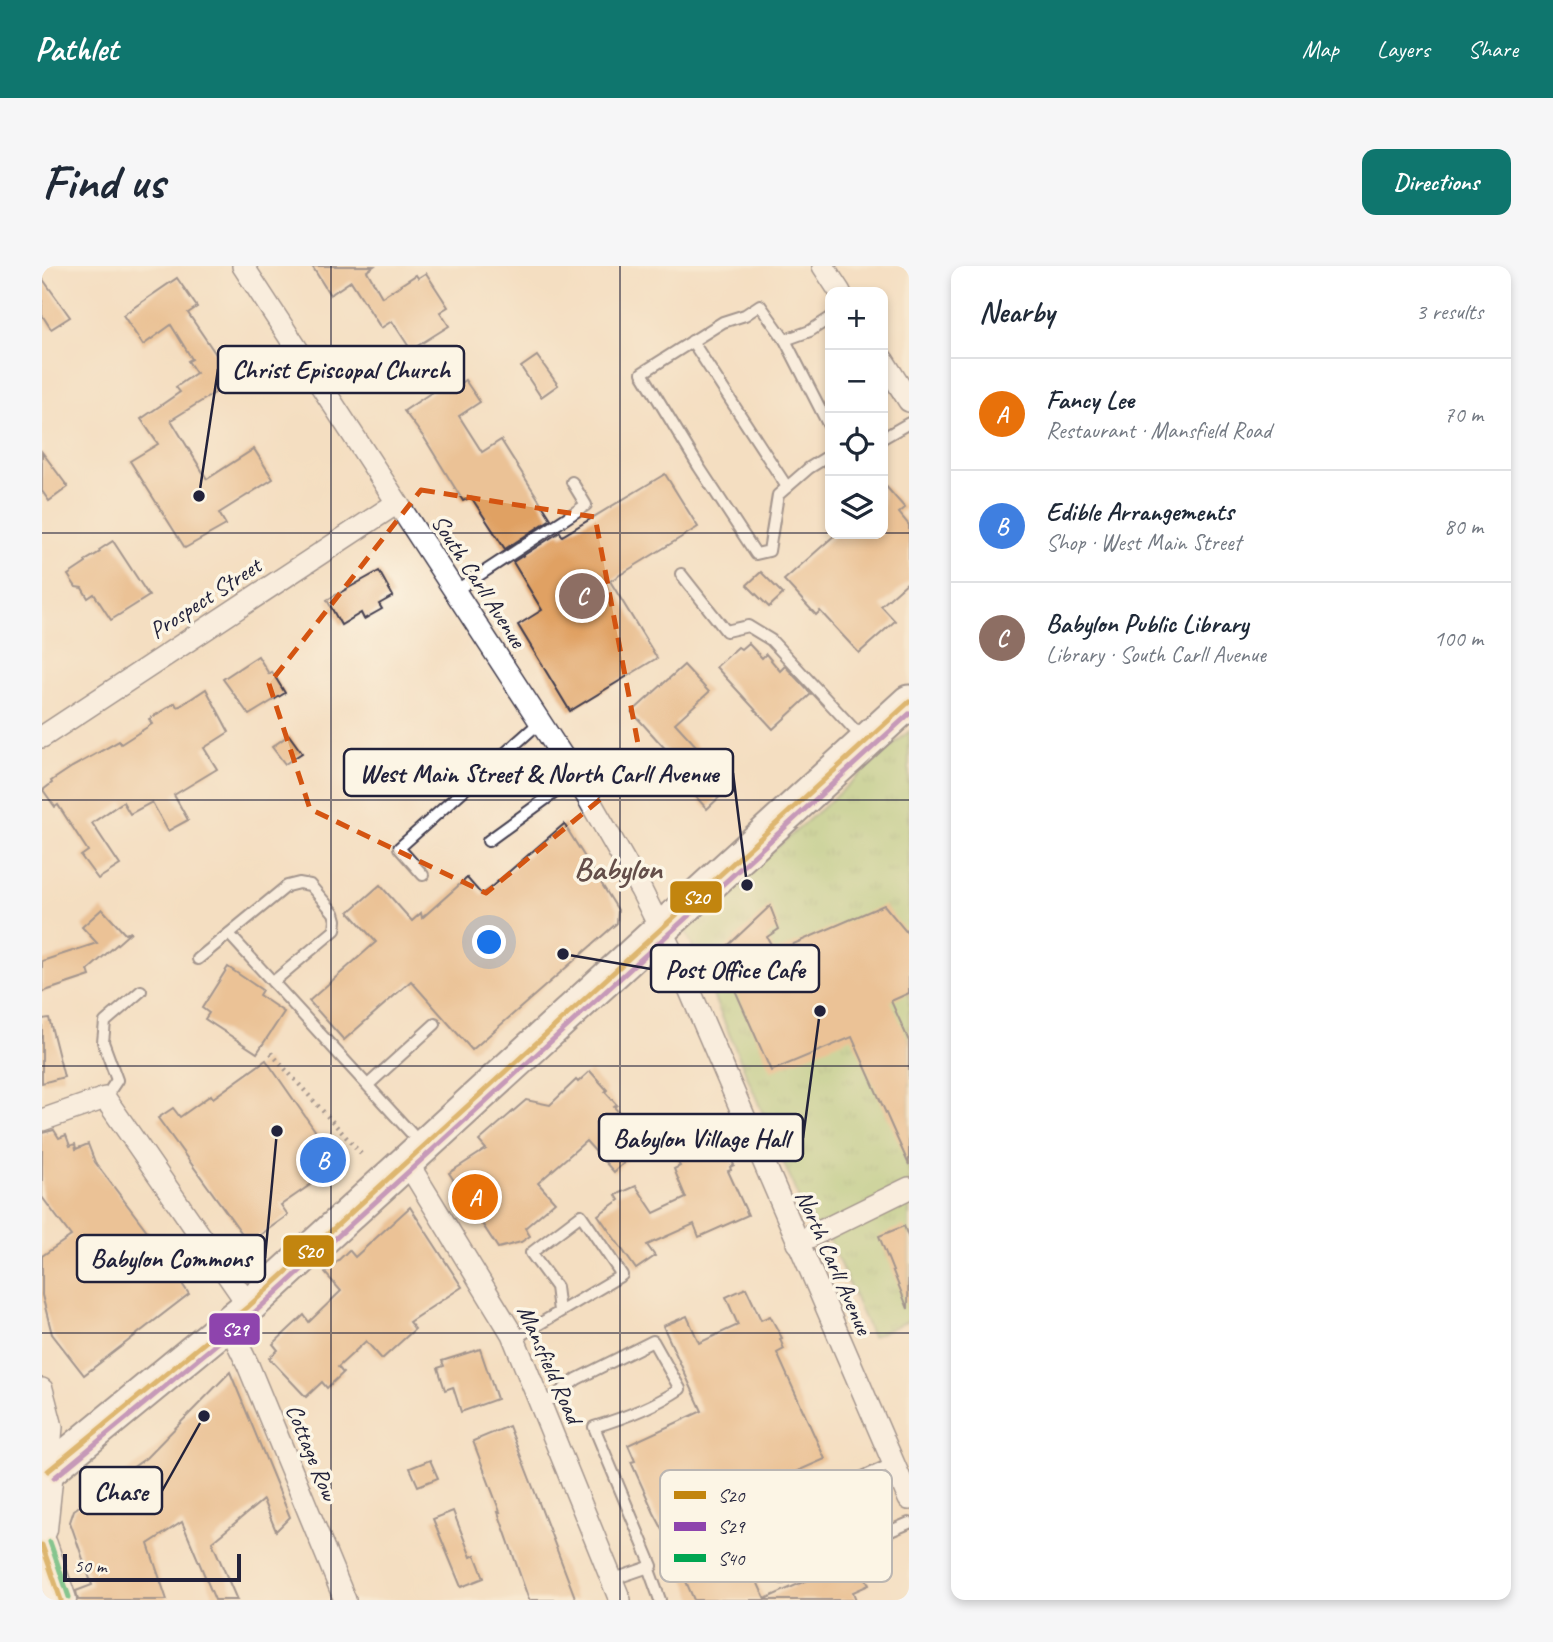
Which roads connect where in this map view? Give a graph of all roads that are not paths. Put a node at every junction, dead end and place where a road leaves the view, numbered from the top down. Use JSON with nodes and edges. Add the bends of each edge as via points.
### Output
{"nodes":[{"id":1,"x":243,"y":266,"type":"edge"},
{"id":2,"x":823,"y":266,"type":"edge"},
{"id":3,"x":837,"y":287,"type":"edge"},
{"id":4,"x":825,"y":321,"type":"edge"},
{"id":5,"x":785,"y":340,"type":"junction"},
{"id":6,"x":692,"y":341,"type":"junction"},
{"id":7,"x":888,"y":368,"type":"edge"},
{"id":8,"x":909,"y":401,"type":"edge"},
{"id":9,"x":825,"y":418,"type":"edge"},
{"id":10,"x":909,"y":423,"type":"edge"},
{"id":11,"x":888,"y":435,"type":"edge"},
{"id":12,"x":825,"y":457,"type":"edge"},
{"id":13,"x":572,"y":482,"type":"dead end"},
{"id":14,"x":787,"y":487,"type":"junction"},
{"id":15,"x":397,"y":503,"type":"junction"},
{"id":16,"x":681,"y":574,"type":"dead end"},
{"id":17,"x":455,"y":591,"type":"junction"},
{"id":18,"x":909,"y":702,"type":"edge"},
{"id":19,"x":540,"y":722,"type":"junction"},
{"id":20,"x":42,"y":737,"type":"edge"},
{"id":21,"x":866,"y":742,"type":"junction"},
{"id":22,"x":576,"y":776,"type":"junction"},
{"id":23,"x":488,"y":841,"type":"dead end"},
{"id":24,"x":423,"y":875,"type":"dead end"},
{"id":25,"x":662,"y":930,"type":"junction"},
{"id":26,"x":229,"y":934,"type":"junction"},
{"id":27,"x":198,"y":959,"type":"dead end"},
{"id":28,"x":273,"y":982,"type":"junction"},
{"id":29,"x":141,"y":991,"type":"dead end"},
{"id":30,"x":435,"y":1024,"type":"dead end"},
{"id":31,"x":369,"y":1084,"type":"junction"},
{"id":32,"x":105,"y":1098,"type":"junction"},
{"id":33,"x":42,"y":1120,"type":"edge"},
{"id":34,"x":416,"y":1154,"type":"junction"},
{"id":35,"x":909,"y":1188,"type":"edge"},
{"id":36,"x":797,"y":1243,"type":"junction"},
{"id":37,"x":559,"y":1311,"type":"junction"},
{"id":38,"x":238,"y":1315,"type":"junction"},
{"id":39,"x":514,"y":1339,"type":"junction"},
{"id":40,"x":42,"y":1389,"type":"edge"},
{"id":41,"x":541,"y":1407,"type":"junction"},
{"id":42,"x":894,"y":1463,"type":"junction"},
{"id":43,"x":879,"y":1470,"type":"edge"},
{"id":44,"x":45,"y":1474,"type":"edge"},
{"id":45,"x":909,"y":1499,"type":"edge"},
{"id":46,"x":909,"y":1523,"type":"edge"},
{"id":47,"x":42,"y":1529,"type":"edge"},
{"id":48,"x":892,"y":1530,"type":"edge"},
{"id":49,"x":42,"y":1545,"type":"edge"},
{"id":50,"x":648,"y":1567,"type":"junction"},
{"id":51,"x":611,"y":1580,"type":"junction"},
{"id":52,"x":61,"y":1600,"type":"edge"},
{"id":53,"x":345,"y":1600,"type":"edge"},
{"id":54,"x":620,"y":1600,"type":"edge"},
{"id":55,"x":660,"y":1600,"type":"edge"}],
"edges":[{"from":1,"to":15,"type":"street","name":"South Carll Avenue"},
{"from":2,"to":3,"type":"street"},
{"from":4,"to":5,"type":"lane"},
{"from":5,"to":6,"type":"lane","via":[[760,305]]},
{"from":5,"to":9,"type":"lane"},
{"from":6,"to":14,"type":"lane"},
{"from":6,"to":14,"type":"lane","via":[[642,373],[756,554],[769,551],[778,495]]},
{"from":7,"to":8,"type":"street"},
{"from":10,"to":11,"type":"lane"},
{"from":12,"to":14,"type":"lane"},
{"from":13,"to":17,"type":"lane","via":[[586,505]]},
{"from":15,"to":17,"type":"street","name":"South Carll Avenue"},
{"from":15,"to":20,"type":"street","name":"Prospect Street"},
{"from":16,"to":21,"type":"lane","via":[[726,631],[748,626],[771,640]]},
{"from":17,"to":19,"type":"street","name":"South Carll Avenue"},
{"from":18,"to":21,"type":"main road"},
{"from":19,"to":22,"type":"street","name":"South Carll Avenue"},
{"from":19,"to":24,"type":"lane","via":[[399,848]]},
{"from":21,"to":25,"type":"main road"},
{"from":22,"to":23,"type":"lane"},
{"from":22,"to":25,"type":"street","name":"South Carll Avenue"},
{"from":25,"to":34,"type":"main road"},
{"from":25,"to":36,"type":"street","name":"North Carll Avenue"},
{"from":26,"to":27,"type":"lane"},
{"from":26,"to":28,"type":"lane"},
{"from":26,"to":28,"type":"lane","via":[[287,886],[310,886],[334,913],[335,930]]},
{"from":28,"to":31,"type":"lane"},
{"from":29,"to":32,"type":"lane","via":[[104,1022],[103,1042],[117,1080]]},
{"from":30,"to":31,"type":"lane"},
{"from":31,"to":34,"type":"lane"},
{"from":32,"to":33,"type":"street"},
{"from":32,"to":38,"type":"street","name":"Cottage Row"},
{"from":34,"to":38,"type":"main road"},
{"from":34,"to":39,"type":"street","name":"Mansfield Road"},
{"from":35,"to":36,"type":"street"},
{"from":36,"to":42,"type":"street","name":"North Carll Avenue"},
{"from":37,"to":37,"type":"lane","via":[[622,1275],[581,1215],[531,1253],[556,1287]]},
{"from":37,"to":39,"type":"lane"},
{"from":38,"to":44,"type":"main road"},
{"from":38,"to":53,"type":"street","name":"Cottage Row","via":[[247,1365]]},
{"from":39,"to":41,"type":"street","name":"Mansfield Road"},
{"from":40,"to":44,"type":"street","via":[[52,1427]]},
{"from":41,"to":50,"type":"lane","via":[[577,1379],[653,1341],[680,1389],[648,1407],[594,1427],[652,1566]]},
{"from":41,"to":51,"type":"street","name":"Mansfield Road"},
{"from":42,"to":43,"type":"lane"},
{"from":42,"to":45,"type":"street","name":"North Carll Avenue"},
{"from":44,"to":47,"type":"main road"},
{"from":46,"to":48,"type":"lane"},
{"from":49,"to":52,"type":"main road"},
{"from":50,"to":51,"type":"lane"},
{"from":50,"to":55,"type":"lane"},
{"from":51,"to":54,"type":"street","name":"Mansfield Road"}]}
